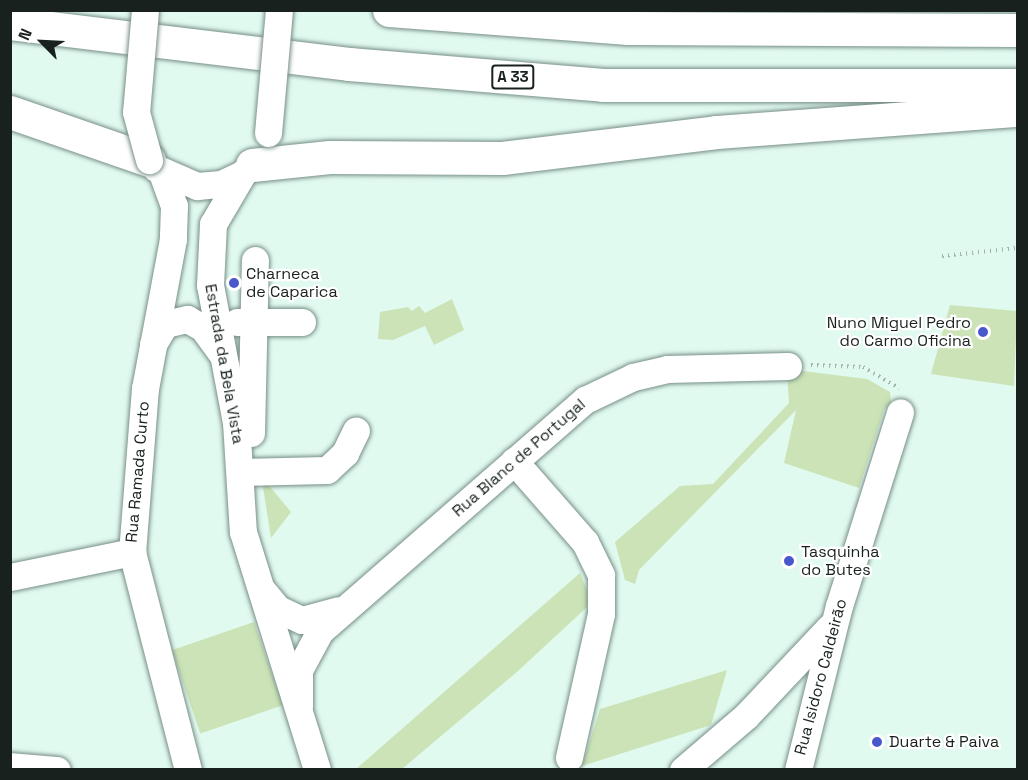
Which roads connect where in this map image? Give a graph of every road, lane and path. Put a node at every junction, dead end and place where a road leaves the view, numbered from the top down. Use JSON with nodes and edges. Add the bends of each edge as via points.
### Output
{"nodes":[{"id":1,"x":145,"y":10,"type":"edge"},
{"id":2,"x":279,"y":10,"type":"edge"},
{"id":3,"x":389,"y":10,"type":"edge"},
{"id":4,"x":10,"y":23,"type":"edge"},
{"id":5,"x":1017,"y":30,"type":"edge"},
{"id":6,"x":1017,"y":85,"type":"edge"},
{"id":7,"x":1017,"y":110,"type":"edge"},
{"id":8,"x":10,"y":112,"type":"edge"},
{"id":9,"x":156,"y":166,"type":"junction"},
{"id":10,"x":248,"y":169,"type":"junction"},
{"id":11,"x":1017,"y":248,"type":"edge"},
{"id":12,"x":942,"y":256,"type":"dead end"},
{"id":13,"x":255,"y":260,"type":"dead end"},
{"id":14,"x":217,"y":322,"type":"junction"},
{"id":15,"x":254,"y":322,"type":"junction"},
{"id":16,"x":302,"y":322,"type":"dead end"},
{"id":17,"x":151,"y":350,"type":"junction"},
{"id":18,"x":788,"y":366,"type":"joint"},
{"id":19,"x":227,"y":368,"type":"junction"},
{"id":20,"x":900,"y":412,"type":"joint"},
{"id":21,"x":356,"y":430,"type":"dead end"},
{"id":22,"x":239,"y":460,"type":"junction"},
{"id":23,"x":514,"y":461,"type":"junction"},
{"id":24,"x":132,"y":552,"type":"junction"},
{"id":25,"x":10,"y":577,"type":"edge"},
{"id":26,"x":259,"y":585,"type":"junction"},
{"id":27,"x":348,"y":605,"type":"junction"},
{"id":28,"x":839,"y":606,"type":"junction"},
{"id":29,"x":299,"y":706,"type":"junction"},
{"id":30,"x":569,"y":757,"type":"dead end"},
{"id":31,"x":10,"y":766,"type":"edge"},
{"id":32,"x":57,"y":770,"type":"edge"},
{"id":33,"x":188,"y":770,"type":"edge"},
{"id":34,"x":317,"y":770,"type":"edge"},
{"id":35,"x":682,"y":770,"type":"edge"},
{"id":36,"x":798,"y":770,"type":"edge"}],
"edges":[{"from":1,"to":9,"type":"street","name":"Rua Ramada Curto","bridge":true,"via":[[136,112]]},
{"from":2,"to":10,"type":"street","name":"Estrada da Bela Vista","bridge":true,"via":[[268,133]]},
{"from":3,"to":5,"type":"highway","via":[[628,28]]},
{"from":4,"to":6,"type":"highway","number":"A 33","via":[[349,64],[603,85]]},
{"from":7,"to":10,"type":"highway","via":[[716,132],[502,158],[330,157]]},
{"from":8,"to":9,"type":"highway"},
{"from":9,"to":10,"type":"street","via":[[184,184],[209,187]]},
{"from":9,"to":17,"type":"street","name":"Rua Ramada Curto","via":[[174,220]]},
{"from":10,"to":14,"type":"street","name":"Estrada da Bela Vista","via":[[219,208],[209,240]]},
{"from":11,"to":12,"type":"path"},
{"from":13,"to":15,"type":"street"},
{"from":14,"to":15,"type":"street"},
{"from":14,"to":19,"type":"street","name":"Estrada da Bela Vista"},
{"from":15,"to":16,"type":"street"},
{"from":15,"to":22,"type":"street","via":[[252,431]]},
{"from":17,"to":19,"type":"street","via":[[165,324],[187,319],[211,337]]},
{"from":17,"to":24,"type":"street","name":"Rua Ramada Curto"},
{"from":18,"to":20,"type":"path","via":[[847,365],[876,372],[897,385]]},
{"from":18,"to":23,"type":"street","name":"Rua Blanc de Portugal","via":[[667,369],[633,377],[585,400]]},
{"from":19,"to":22,"type":"street","name":"Estrada da Bela Vista"},
{"from":20,"to":28,"type":"street","name":"Rua Isidoro Caldeirão"},
{"from":21,"to":22,"type":"street","via":[[345,453],[327,470]]},
{"from":22,"to":26,"type":"street","name":"Estrada da Bela Vista","via":[[243,532]]},
{"from":23,"to":27,"type":"street","name":"Rua Blanc de Portugal"},
{"from":23,"to":30,"type":"street","via":[[585,542],[601,575],[601,614]]},
{"from":24,"to":25,"type":"street"},
{"from":24,"to":33,"type":"street","name":"Rua Ramada Curto"},
{"from":26,"to":27,"type":"street","name":"Rua Blanc de Portugal","via":[[278,609],[302,620],[327,617]]},
{"from":26,"to":29,"type":"street","name":"Estrada da Bela Vista"},
{"from":27,"to":29,"type":"street","name":"Rua Blanc de Portugal","via":[[320,631],[304,656]]},
{"from":28,"to":35,"type":"street","via":[[816,648]]},
{"from":28,"to":36,"type":"street","name":"Rua Isidoro Caldeirão"},
{"from":29,"to":34,"type":"street","name":"Estrada da Bela Vista"},
{"from":31,"to":32,"type":"street"}]}
